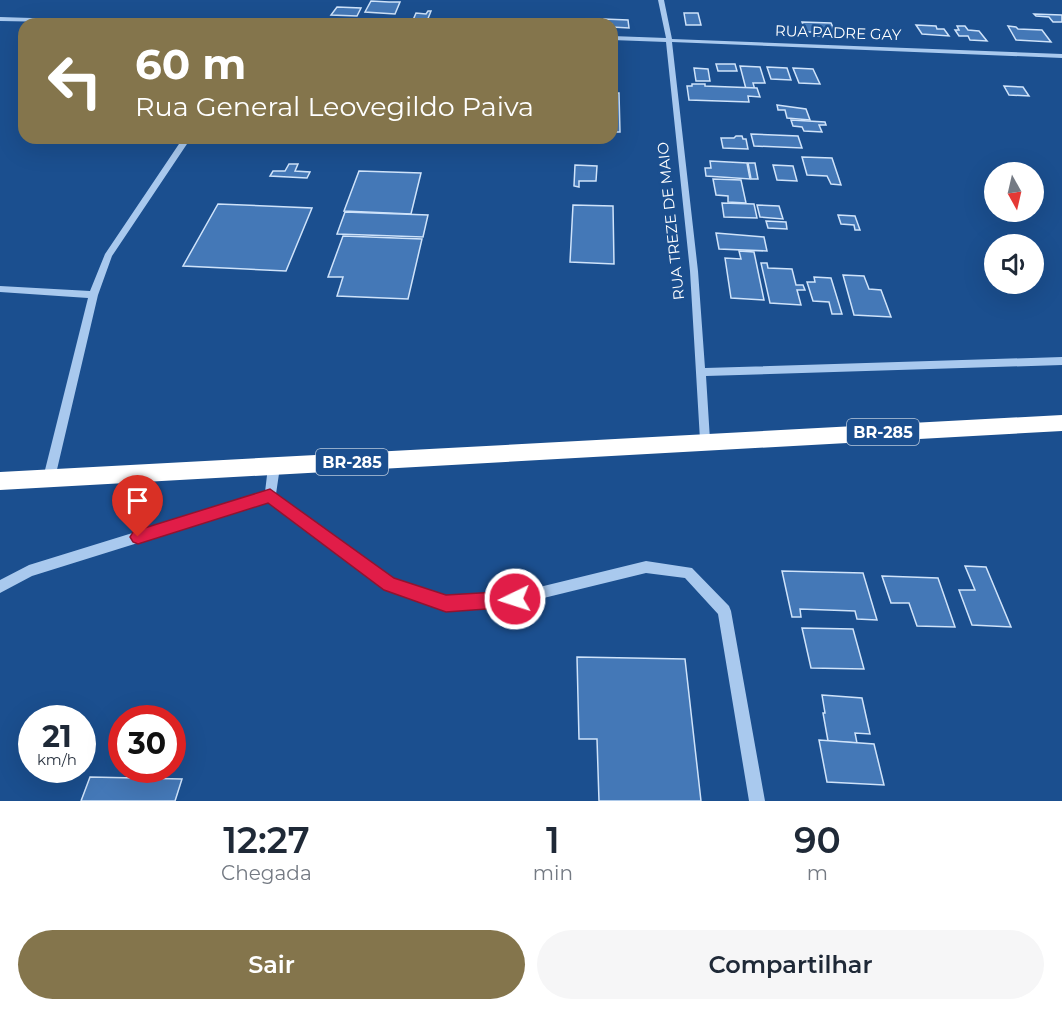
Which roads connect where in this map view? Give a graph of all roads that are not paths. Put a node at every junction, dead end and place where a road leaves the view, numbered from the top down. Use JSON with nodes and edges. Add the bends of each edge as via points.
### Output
{"nodes":[{"id":1,"x":662,"y":0,"type":"edge"},
{"id":2,"x":0,"y":19,"type":"edge"},
{"id":3,"x":18,"y":20,"type":"edge"},
{"id":4,"x":618,"y":38,"type":"edge"},
{"id":5,"x":669,"y":40,"type":"junction"},
{"id":6,"x":1062,"y":56,"type":"edge"},
{"id":7,"x":183,"y":144,"type":"edge"},
{"id":8,"x":0,"y":290,"type":"edge"},
{"id":9,"x":93,"y":295,"type":"junction"},
{"id":10,"x":1062,"y":361,"type":"edge"},
{"id":11,"x":700,"y":372,"type":"junction"},
{"id":12,"x":1062,"y":423,"type":"edge"},
{"id":13,"x":705,"y":440,"type":"junction"},
{"id":14,"x":274,"y":467,"type":"junction"},
{"id":15,"x":49,"y":478,"type":"junction"},
{"id":16,"x":0,"y":481,"type":"edge"},
{"id":17,"x":270,"y":496,"type":"junction"},
{"id":18,"x":0,"y":587,"type":"edge"},
{"id":19,"x":757,"y":801,"type":"edge"}],
"edges":[{"from":1,"to":5,"type":"street","name":"RUA TREZE DE MAIO"},
{"from":2,"to":3,"type":"street"},
{"from":4,"to":5,"type":"street","name":"RUA PADRE GAY"},
{"from":5,"to":6,"type":"street","name":"RUA PADRE GAY"},
{"from":5,"to":11,"type":"street","name":"RUA TREZE DE MAIO","via":[[694,271]]},
{"from":7,"to":9,"type":"street","via":[[108,256]]},
{"from":8,"to":9,"type":"street"},
{"from":9,"to":15,"type":"street"},
{"from":10,"to":11,"type":"street"},
{"from":11,"to":13,"type":"street","name":"RUA TREZE DE MAIO"},
{"from":12,"to":13,"type":"highway","number":"BR-285"},
{"from":13,"to":14,"type":"highway","number":"BR-285"},
{"from":14,"to":15,"type":"highway","number":"BR-285"},
{"from":14,"to":17,"type":"street"},
{"from":15,"to":16,"type":"highway","number":"BR-285"},
{"from":17,"to":18,"type":"street","via":[[29,571]]},
{"from":17,"to":19,"type":"street","via":[[390,585],[446,604],[515,599],[646,567],[688,572],[724,611]]}]}
